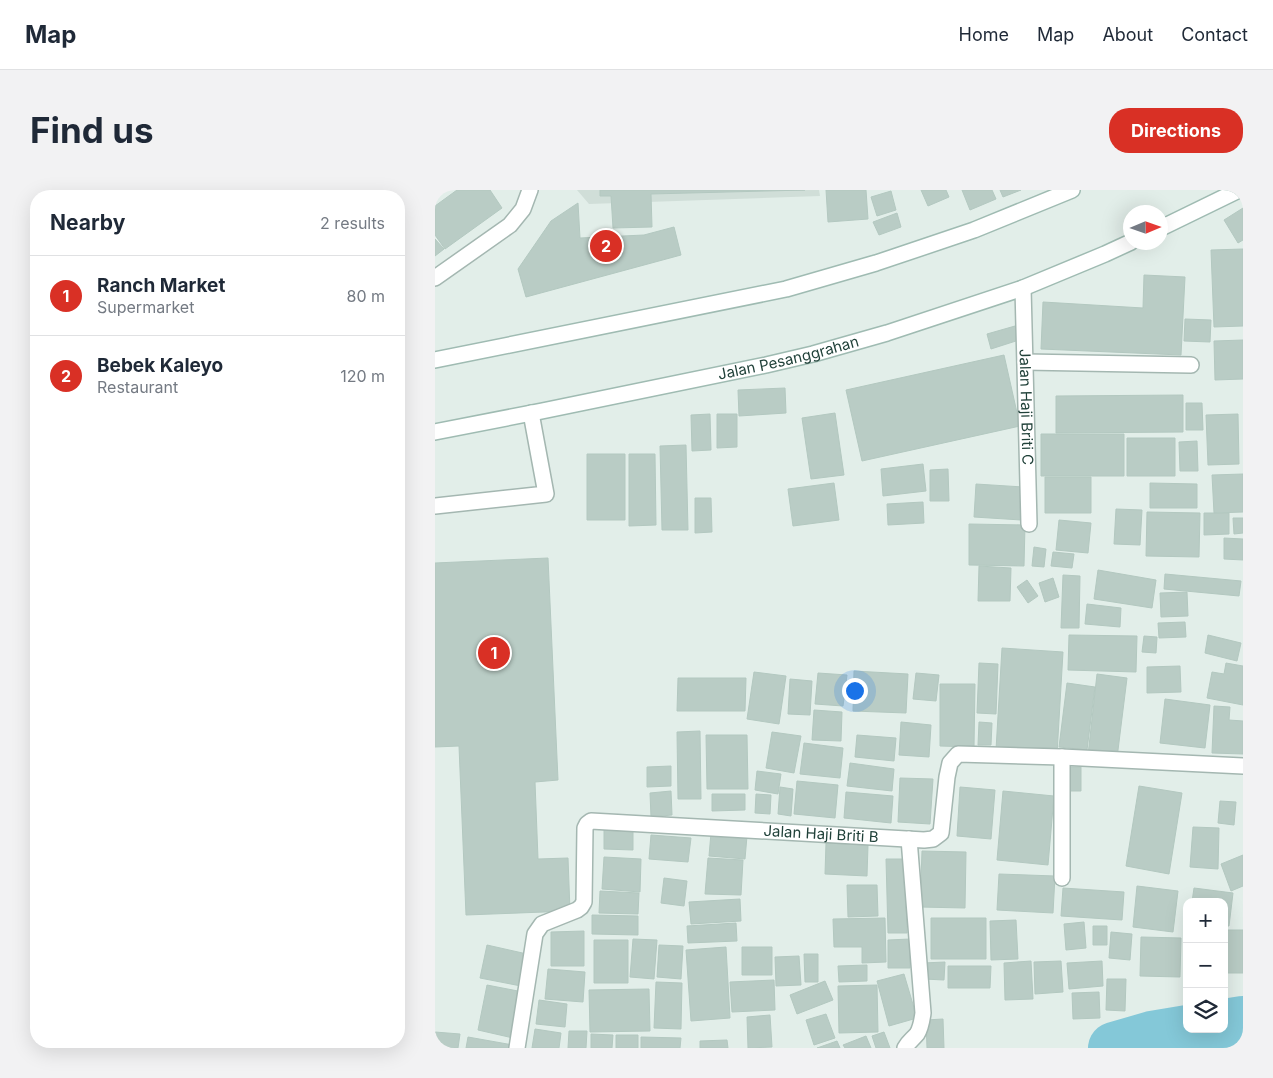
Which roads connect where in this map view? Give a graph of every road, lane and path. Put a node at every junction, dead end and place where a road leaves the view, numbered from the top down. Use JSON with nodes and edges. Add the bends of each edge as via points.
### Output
{"nodes":[{"id":1,"x":530,"y":190,"type":"edge"},
{"id":2,"x":1073,"y":190,"type":"edge"},
{"id":3,"x":1239,"y":190,"type":"edge"},
{"id":4,"x":1168,"y":225,"type":"edge"},
{"id":5,"x":1123,"y":246,"type":"edge"},
{"id":6,"x":435,"y":278,"type":"edge"},
{"id":7,"x":1023,"y":288,"type":"junction"},
{"id":8,"x":435,"y":360,"type":"edge"},
{"id":9,"x":1025,"y":362,"type":"junction"},
{"id":10,"x":1191,"y":365,"type":"dead end"},
{"id":11,"x":531,"y":413,"type":"junction"},
{"id":12,"x":435,"y":432,"type":"edge"},
{"id":13,"x":435,"y":506,"type":"edge"},
{"id":14,"x":1029,"y":524,"type":"dead end"},
{"id":15,"x":1062,"y":757,"type":"junction"},
{"id":16,"x":1243,"y":766,"type":"edge"},
{"id":17,"x":909,"y":839,"type":"junction"},
{"id":18,"x":1062,"y":878,"type":"dead end"},
{"id":19,"x":517,"y":1048,"type":"edge"},
{"id":20,"x":905,"y":1048,"type":"edge"}],
"edges":[{"from":1,"to":6,"type":"street","via":[[523,209],[509,225]]},
{"from":2,"to":8,"type":"street","via":[[974,230],[786,289]]},
{"from":3,"to":4,"type":"street"},
{"from":5,"to":7,"type":"street","name":"Jalan Pesanggrahan"},
{"from":7,"to":9,"type":"street","name":"Jalan Haji Briti C"},
{"from":7,"to":11,"type":"street","name":"Jalan Pesanggrahan","via":[[813,354]]},
{"from":9,"to":10,"type":"street"},
{"from":9,"to":14,"type":"street","name":"Jalan Haji Briti C"},
{"from":11,"to":12,"type":"street","name":"Jalan Pesanggrahan"},
{"from":11,"to":13,"type":"street","via":[[546,494]]},
{"from":15,"to":16,"type":"street","name":"Jalan Haji Briti B"},
{"from":15,"to":17,"type":"street","name":"Jalan Haji Briti B","via":[[958,754],[950,763],[941,833],[933,839]]},
{"from":15,"to":18,"type":"street"},
{"from":17,"to":19,"type":"street","name":"Jalan Haji Briti B","via":[[591,821],[585,828],[584,902],[577,910],[542,924],[535,934]]},
{"from":17,"to":20,"type":"street","via":[[923,1012],[921,1026]]}]}
